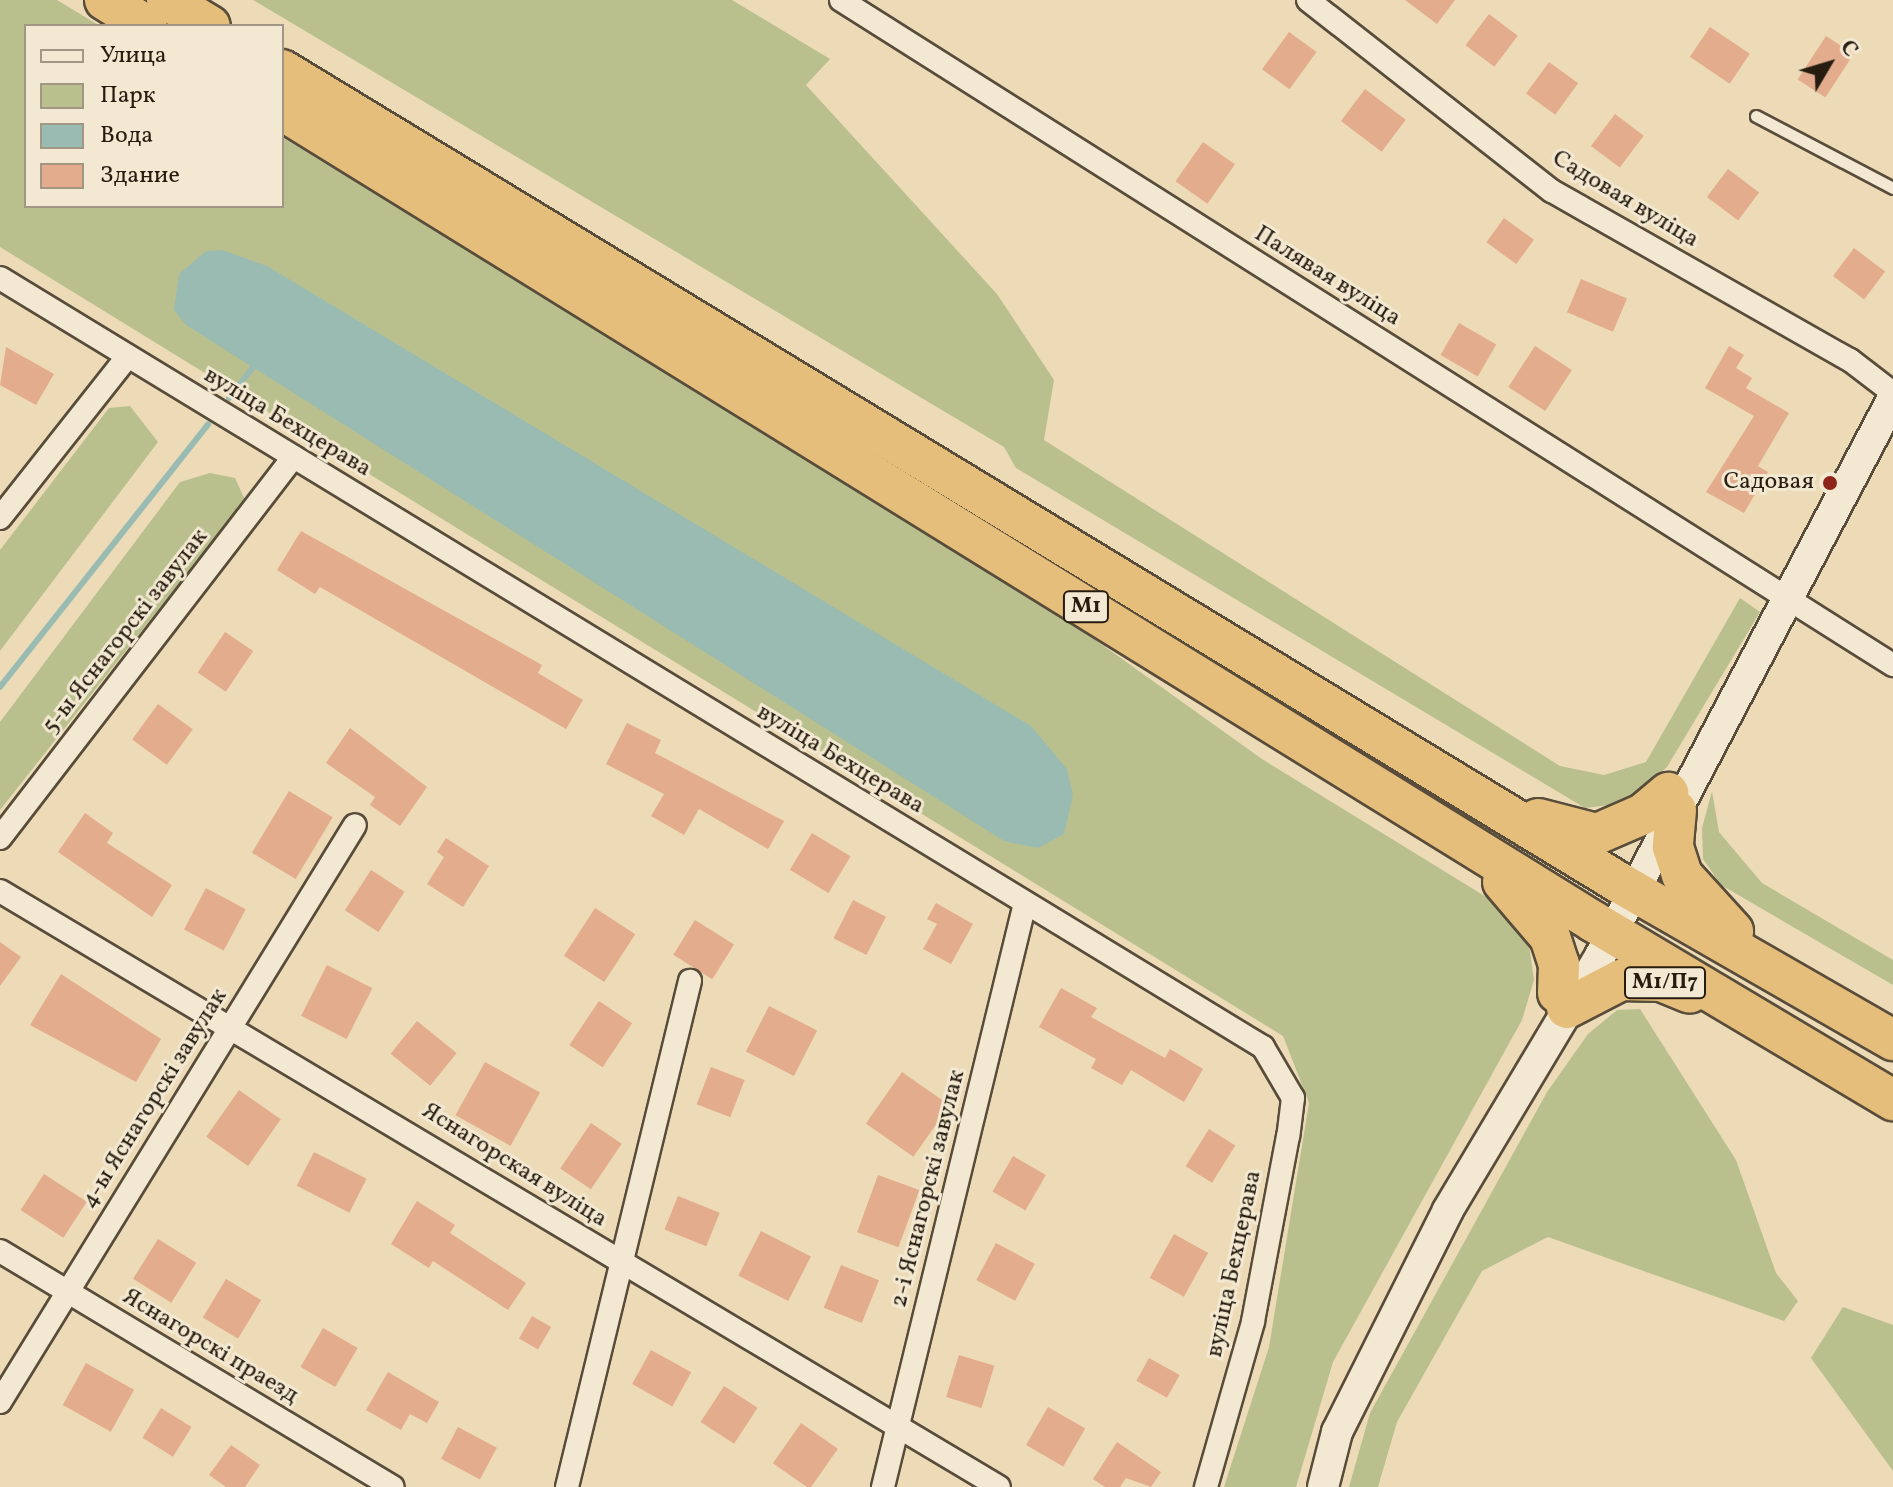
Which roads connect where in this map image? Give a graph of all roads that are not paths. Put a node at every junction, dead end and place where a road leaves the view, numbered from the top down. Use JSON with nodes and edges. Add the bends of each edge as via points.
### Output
{"nodes":[{"id":1,"x":105,"y":0,"type":"edge"},
{"id":2,"x":167,"y":0,"type":"edge"},
{"id":3,"x":841,"y":0,"type":"edge"},
{"id":4,"x":1308,"y":0,"type":"edge"},
{"id":5,"x":144,"y":24,"type":"edge"},
{"id":6,"x":207,"y":24,"type":"edge"},
{"id":7,"x":284,"y":71,"type":"edge"},
{"id":8,"x":284,"y":111,"type":"edge"},
{"id":9,"x":1756,"y":116,"type":"dead end"},
{"id":10,"x":1893,"y":188,"type":"edge"},
{"id":11,"x":0,"y":278,"type":"edge"},
{"id":12,"x":128,"y":356,"type":"junction"},
{"id":13,"x":1893,"y":395,"type":"edge"},
{"id":14,"x":293,"y":457,"type":"junction"},
{"id":15,"x":0,"y":518,"type":"edge"},
{"id":16,"x":1785,"y":597,"type":"junction"},
{"id":17,"x":1893,"y":665,"type":"edge"},
{"id":18,"x":1480,"y":798,"type":"junction"},
{"id":19,"x":1672,"y":802,"type":"junction"},
{"id":20,"x":355,"y":825,"type":"dead end"},
{"id":21,"x":1454,"y":835,"type":"junction"},
{"id":22,"x":0,"y":838,"type":"edge"},
{"id":23,"x":1626,"y":886,"type":"junction"},
{"id":24,"x":0,"y":891,"type":"edge"},
{"id":25,"x":1025,"y":903,"type":"junction"},
{"id":26,"x":1603,"y":927,"type":"junction"},
{"id":27,"x":690,"y":981,"type":"dead end"},
{"id":28,"x":1815,"y":995,"type":"junction"},
{"id":29,"x":1563,"y":1001,"type":"junction"},
{"id":30,"x":1762,"y":1022,"type":"junction"},
{"id":31,"x":230,"y":1028,"type":"junction"},
{"id":32,"x":1893,"y":1040,"type":"edge"},
{"id":33,"x":1893,"y":1100,"type":"edge"},
{"id":34,"x":0,"y":1251,"type":"edge"},
{"id":35,"x":625,"y":1265,"type":"junction"},
{"id":36,"x":66,"y":1291,"type":"junction"},
{"id":37,"x":0,"y":1402,"type":"edge"},
{"id":38,"x":897,"y":1428,"type":"junction"},
{"id":39,"x":393,"y":1487,"type":"edge"},
{"id":40,"x":567,"y":1487,"type":"edge"},
{"id":41,"x":883,"y":1487,"type":"edge"},
{"id":42,"x":999,"y":1487,"type":"edge"},
{"id":43,"x":1206,"y":1487,"type":"edge"},
{"id":44,"x":1323,"y":1487,"type":"edge"}],
"edges":[{"from":1,"to":5,"type":"highway"},
{"from":2,"to":6,"type":"highway"},
{"from":3,"to":16,"type":"street","name":"Палявая вуліца"},
{"from":4,"to":13,"type":"street","name":"Садовая вуліца","via":[[1552,191],[1850,360]]},
{"from":7,"to":18,"type":"highway","number":"М1"},
{"from":8,"to":21,"type":"highway","number":"М1"},
{"from":9,"to":10,"type":"lane"},
{"from":11,"to":12,"type":"street","name":"вуліца Бехцерава"},
{"from":12,"to":14,"type":"street","name":"вуліца Бехцерава"},
{"from":12,"to":15,"type":"street"},
{"from":13,"to":16,"type":"main road"},
{"from":14,"to":22,"type":"street","name":"5-ы Яснагорскі завулак"},
{"from":14,"to":25,"type":"street","name":"вуліца Бехцерава"},
{"from":16,"to":17,"type":"street","name":"Палявая вуліца"},
{"from":16,"to":19,"type":"main road","via":[[1734,691],[1713,714]]},
{"from":18,"to":19,"type":"highway","via":[[1572,831],[1597,834]]},
{"from":18,"to":23,"type":"highway","number":"М1"},
{"from":19,"to":23,"type":"main road"},
{"from":19,"to":28,"type":"highway","via":[[1673,847],[1698,898]]},
{"from":20,"to":31,"type":"street","name":"4-ы Яснагорскі завулак"},
{"from":21,"to":26,"type":"highway","number":"М1"},
{"from":21,"to":29,"type":"highway","via":[[1550,937]]},
{"from":23,"to":26,"type":"main road","number":"М1/П7"},
{"from":23,"to":28,"type":"highway","number":"М1"},
{"from":24,"to":31,"type":"street","name":"Яснагорская вуліца"},
{"from":25,"to":38,"type":"street","name":"2-і Яснагорскі завулак"},
{"from":25,"to":43,"type":"street","name":"вуліца Бехцерава","via":[[1263,1047],[1293,1098],[1253,1322]]},
{"from":26,"to":29,"type":"main road","number":"М1/П7"},
{"from":26,"to":30,"type":"highway","number":"М1"},
{"from":27,"to":35,"type":"street"},
{"from":28,"to":32,"type":"highway","number":"М1"},
{"from":29,"to":30,"type":"highway","number":"М1/П7","via":[[1620,981],[1661,981]]},
{"from":29,"to":44,"type":"main road","number":"М1/П7","via":[[1499,1103],[1491,1132],[1337,1432]]},
{"from":30,"to":33,"type":"highway","number":"М1"},
{"from":31,"to":35,"type":"street","name":"Яснагорская вуліца"},
{"from":31,"to":36,"type":"street","name":"4-ы Яснагорскі завулак"},
{"from":34,"to":36,"type":"street","name":"Яснагорскі праезд"},
{"from":35,"to":38,"type":"street","name":"Яснагорская вуліца"},
{"from":35,"to":40,"type":"street"},
{"from":36,"to":37,"type":"street","name":"4-ы Яснагорскі завулак"},
{"from":36,"to":39,"type":"street","name":"Яснагорскі праезд"},
{"from":38,"to":41,"type":"street","name":"2-і Яснагорскі завулак"},
{"from":38,"to":42,"type":"street","name":"Яснагорская вуліца"}]}
